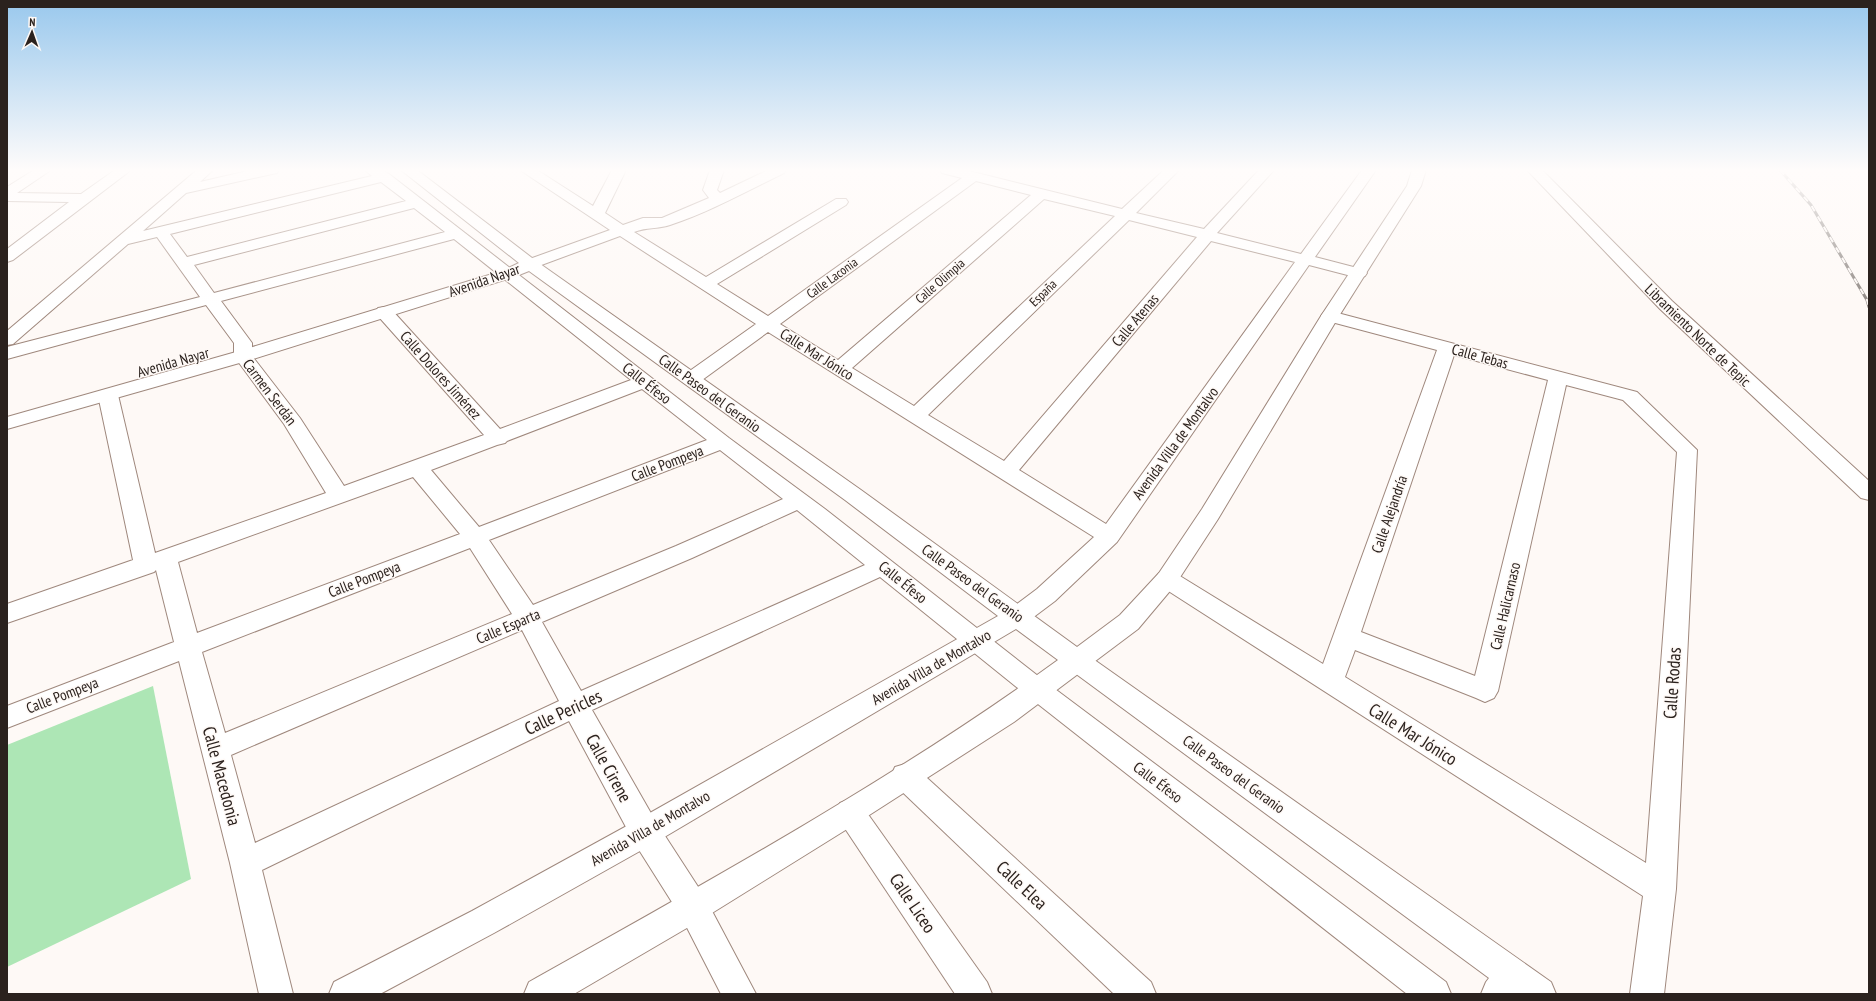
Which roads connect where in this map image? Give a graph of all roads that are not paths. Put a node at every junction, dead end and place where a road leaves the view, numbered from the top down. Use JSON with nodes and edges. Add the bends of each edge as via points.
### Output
{"nodes":[{"id":1,"x":60,"y":217,"type":"edge"},
{"id":2,"x":151,"y":217,"type":"edge"},
{"id":3,"x":215,"y":217,"type":"edge"},
{"id":4,"x":364,"y":217,"type":"edge"},
{"id":5,"x":434,"y":217,"type":"edge"},
{"id":6,"x":469,"y":217,"type":"edge"},
{"id":7,"x":599,"y":217,"type":"edge"},
{"id":8,"x":674,"y":217,"type":"edge"},
{"id":9,"x":817,"y":217,"type":"edge"},
{"id":10,"x":918,"y":217,"type":"edge"},
{"id":11,"x":1015,"y":217,"type":"edge"},
{"id":12,"x":1122,"y":217,"type":"edge"},
{"id":13,"x":1131,"y":217,"type":"edge"},
{"id":14,"x":1224,"y":217,"type":"edge"},
{"id":15,"x":1337,"y":217,"type":"edge"},
{"id":16,"x":1393,"y":217,"type":"edge"},
{"id":17,"x":1579,"y":217,"type":"edge"},
{"id":18,"x":620,"y":230,"type":"junction"},
{"id":19,"x":160,"y":231,"type":"junction"},
{"id":20,"x":456,"y":234,"type":"junction"},
{"id":21,"x":1207,"y":235,"type":"junction"},
{"id":22,"x":7,"y":237,"type":"edge"},
{"id":23,"x":33,"y":237,"type":"junction"},
{"id":24,"x":122,"y":242,"type":"junction"},
{"id":25,"x":7,"y":257,"type":"edge"},
{"id":26,"x":1307,"y":260,"type":"junction"},
{"id":27,"x":183,"y":263,"type":"junction"},
{"id":28,"x":530,"y":264,"type":"junction"},
{"id":29,"x":503,"y":270,"type":"junction"},
{"id":30,"x":1359,"y":273,"type":"junction"},
{"id":31,"x":706,"y":284,"type":"junction"},
{"id":32,"x":211,"y":298,"type":"junction"},
{"id":33,"x":384,"y":312,"type":"junction"},
{"id":34,"x":1330,"y":316,"type":"junction"},
{"id":35,"x":768,"y":324,"type":"junction"},
{"id":36,"x":7,"y":340,"type":"edge"},
{"id":37,"x":1447,"y":347,"type":"junction"},
{"id":38,"x":243,"y":349,"type":"junction"},
{"id":39,"x":7,"y":353,"type":"edge"},
{"id":40,"x":840,"y":368,"type":"junction"},
{"id":41,"x":1558,"y":377,"type":"junction"},
{"id":42,"x":691,"y":380,"type":"junction"},
{"id":43,"x":645,"y":381,"type":"junction"},
{"id":44,"x":108,"y":395,"type":"junction"},
{"id":45,"x":1630,"y":396,"type":"joint"},
{"id":46,"x":7,"y":412,"type":"edge"},
{"id":47,"x":915,"y":416,"type":"junction"},
{"id":48,"x":7,"y":423,"type":"edge"},
{"id":49,"x":498,"y":439,"type":"junction"},
{"id":50,"x":722,"y":442,"type":"junction"},
{"id":51,"x":417,"y":468,"type":"junction"},
{"id":52,"x":1006,"y":473,"type":"junction"},
{"id":53,"x":1869,"y":493,"type":"edge"},
{"id":54,"x":339,"y":496,"type":"junction"},
{"id":55,"x":799,"y":500,"type":"junction"},
{"id":56,"x":1109,"y":536,"type":"junction"},
{"id":57,"x":475,"y":537,"type":"junction"},
{"id":58,"x":155,"y":563,"type":"junction"},
{"id":59,"x":883,"y":566,"type":"junction"},
{"id":60,"x":1167,"y":579,"type":"junction"},
{"id":61,"x":7,"y":614,"type":"edge"},
{"id":62,"x":1018,"y":616,"type":"junction"},
{"id":63,"x":528,"y":618,"type":"junction"},
{"id":64,"x":1347,"y":637,"type":"junction"},
{"id":65,"x":976,"y":641,"type":"junction"},
{"id":66,"x":188,"y":646,"type":"junction"},
{"id":67,"x":1078,"y":661,"type":"junction"},
{"id":68,"x":1330,"y":681,"type":"junction"},
{"id":69,"x":1038,"y":690,"type":"junction"},
{"id":70,"x":574,"y":706,"type":"junction"},
{"id":71,"x":7,"y":717,"type":"edge"},
{"id":72,"x":215,"y":749,"type":"junction"},
{"id":73,"x":905,"y":776,"type":"junction"},
{"id":74,"x":850,"y":812,"type":"junction"},
{"id":75,"x":646,"y":832,"type":"junction"},
{"id":76,"x":245,"y":863,"type":"junction"},
{"id":77,"x":1660,"y":889,"type":"junction"},
{"id":78,"x":693,"y":907,"type":"junction"},
{"id":79,"x":1517,"y":988,"type":"edge"},
{"id":80,"x":276,"y":994,"type":"edge"},
{"id":81,"x":346,"y":994,"type":"edge"},
{"id":82,"x":541,"y":994,"type":"edge"},
{"id":83,"x":739,"y":994,"type":"edge"},
{"id":84,"x":975,"y":994,"type":"edge"},
{"id":85,"x":1139,"y":994,"type":"edge"},
{"id":86,"x":1434,"y":994,"type":"edge"},
{"id":87,"x":1647,"y":994,"type":"edge"}],
"edges":[{"from":1,"to":23,"type":"main road"},
{"from":2,"to":24,"type":"main road"},
{"from":3,"to":19,"type":"main road"},
{"from":4,"to":27,"type":"main road"},
{"from":5,"to":20,"type":"main road","name":"Calle Éfeso"},
{"from":6,"to":28,"type":"main road","name":"Calle Paseo del Geranio"},
{"from":7,"to":18,"type":"main road","name":"Calle Mar Jónico"},
{"from":8,"to":18,"type":"main road","name":"Avenida Nayar","via":[[664,222],[643,223]]},
{"from":9,"to":31,"type":"main road"},
{"from":10,"to":35,"type":"main road","name":"Calle Laconia"},
{"from":11,"to":40,"type":"main road","name":"Calle Olimpia"},
{"from":12,"to":47,"type":"main road","name":"España"},
{"from":13,"to":21,"type":"main road"},
{"from":14,"to":21,"type":"main road","name":"Calle Atenas"},
{"from":15,"to":26,"type":"main road","name":"Avenida Villa de Montalvo"},
{"from":16,"to":30,"type":"main road"},
{"from":17,"to":53,"type":"main road","name":"Libramiento Norte de Tepic","via":[[1666,306]]},
{"from":18,"to":28,"type":"main road","name":"Avenida Nayar"},
{"from":18,"to":31,"type":"main road","name":"Calle Mar Jónico"},
{"from":19,"to":24,"type":"main road"},
{"from":19,"to":27,"type":"main road","name":"Carmen Serdán"},
{"from":20,"to":29,"type":"main road","name":"Calle Éfeso"},
{"from":20,"to":32,"type":"main road"},
{"from":21,"to":26,"type":"main road"},
{"from":21,"to":52,"type":"main road","name":"Calle Atenas"},
{"from":22,"to":23,"type":"main road"},
{"from":23,"to":25,"type":"main road"},
{"from":24,"to":36,"type":"main road"},
{"from":26,"to":30,"type":"main road"},
{"from":26,"to":56,"type":"main road","name":"Avenida Villa de Montalvo"},
{"from":27,"to":32,"type":"main road","name":"Carmen Serdán"},
{"from":28,"to":29,"type":"main road","name":"Avenida Nayar"},
{"from":28,"to":42,"type":"main road","name":"Calle Paseo del Geranio"},
{"from":29,"to":33,"type":"main road","name":"Avenida Nayar"},
{"from":29,"to":38,"type":"main road","name":"Avenida Nayar"},
{"from":29,"to":43,"type":"main road","name":"Calle Éfeso"},
{"from":30,"to":34,"type":"main road"},
{"from":31,"to":35,"type":"main road","name":"Calle Mar Jónico"},
{"from":32,"to":38,"type":"main road","name":"Carmen Serdán"},
{"from":32,"to":39,"type":"main road"},
{"from":33,"to":38,"type":"main road","name":"Avenida Nayar"},
{"from":33,"to":49,"type":"main road","name":"Calle Dolores Jiménez"},
{"from":34,"to":37,"type":"main road","name":"Calle Tebas"},
{"from":34,"to":60,"type":"main road","via":[[1210,514]]},
{"from":35,"to":40,"type":"main road","name":"Calle Mar Jónico"},
{"from":35,"to":42,"type":"main road","name":"Calle Laconia"},
{"from":37,"to":41,"type":"main road","name":"Calle Tebas"},
{"from":37,"to":64,"type":"main road","name":"Calle Alejandría"},
{"from":38,"to":44,"type":"main road","name":"Avenida Nayar"},
{"from":38,"to":46,"type":"main road","name":"Avenida Nayar","via":[[107,382],[35,406]]},
{"from":38,"to":54,"type":"main road","name":"Carmen Serdán"},
{"from":40,"to":47,"type":"main road","name":"Calle Mar Jónico"},
{"from":41,"to":45,"type":"main road","name":"Calle Tebas"},
{"from":41,"to":64,"type":"main road","name":"Calle Halicarnaso","via":[[1485,690]]},
{"from":42,"to":62,"type":"main road","name":"Calle Paseo del Geranio"},
{"from":43,"to":49,"type":"main road"},
{"from":43,"to":50,"type":"main road","name":"Calle Éfeso"},
{"from":44,"to":48,"type":"main road","name":"Avenida Nayar"},
{"from":44,"to":58,"type":"main road","name":"Calle Macedonia"},
{"from":45,"to":77,"type":"main road","name":"Calle Rodas","via":[[1687,450]]},
{"from":47,"to":52,"type":"main road","name":"Calle Mar Jónico"},
{"from":49,"to":51,"type":"main road"},
{"from":50,"to":55,"type":"main road","name":"Calle Éfeso"},
{"from":50,"to":57,"type":"main road","name":"Calle Pompeya"},
{"from":51,"to":54,"type":"main road"},
{"from":51,"to":57,"type":"main road","name":"Calle Cirene"},
{"from":52,"to":56,"type":"main road","name":"Calle Mar Jónico"},
{"from":54,"to":58,"type":"main road"},
{"from":55,"to":59,"type":"main road","name":"Calle Éfeso"},
{"from":55,"to":63,"type":"main road","name":"Calle Esparta"},
{"from":56,"to":62,"type":"main road","name":"Avenida Villa de Montalvo","via":[[1046,595]]},
{"from":57,"to":63,"type":"main road","name":"Calle Cirene"},
{"from":57,"to":66,"type":"main road","name":"Calle Pompeya"},
{"from":58,"to":61,"type":"main road"},
{"from":58,"to":66,"type":"main road","name":"Calle Macedonia"},
{"from":59,"to":65,"type":"main road","name":"Calle Éfeso"},
{"from":59,"to":70,"type":"main road","name":"Calle Pericles"},
{"from":60,"to":67,"type":"main road","via":[[1129,622]]},
{"from":60,"to":68,"type":"main road","name":"Calle Mar Jónico"},
{"from":62,"to":65,"type":"main road","name":"Avenida Villa de Montalvo"},
{"from":62,"to":67,"type":"main road","name":"Calle Paseo del Geranio"},
{"from":63,"to":70,"type":"main road","name":"Calle Cirene"},
{"from":63,"to":72,"type":"main road","name":"Calle Esparta"},
{"from":64,"to":68,"type":"main road","name":"Calle Alejandría"},
{"from":65,"to":69,"type":"main road","name":"Calle Éfeso"},
{"from":65,"to":75,"type":"main road","name":"Avenida Villa de Montalvo"},
{"from":66,"to":71,"type":"main road","name":"Calle Pompeya"},
{"from":66,"to":72,"type":"main road","name":"Calle Macedonia"},
{"from":67,"to":69,"type":"main road"},
{"from":67,"to":79,"type":"main road","name":"Calle Paseo del Geranio"},
{"from":68,"to":77,"type":"main road","name":"Calle Mar Jónico"},
{"from":69,"to":73,"type":"main road"},
{"from":69,"to":86,"type":"main road","name":"Calle Éfeso"},
{"from":70,"to":75,"type":"main road","name":"Calle Cirene"},
{"from":70,"to":76,"type":"main road","name":"Calle Pericles"},
{"from":72,"to":76,"type":"main road","name":"Calle Macedonia"},
{"from":73,"to":74,"type":"main road"},
{"from":73,"to":85,"type":"main road","name":"Calle Elea"},
{"from":74,"to":78,"type":"main road"},
{"from":74,"to":84,"type":"main road","name":"Calle Liceo"},
{"from":75,"to":78,"type":"main road","name":"Calle Cirene"},
{"from":75,"to":81,"type":"main road","name":"Avenida Villa de Montalvo"},
{"from":76,"to":80,"type":"main road","name":"Calle Macedonia"},
{"from":77,"to":87,"type":"main road","name":"Calle Rodas"},
{"from":78,"to":82,"type":"main road"},
{"from":78,"to":83,"type":"main road","name":"Calle Cirene"}]}
